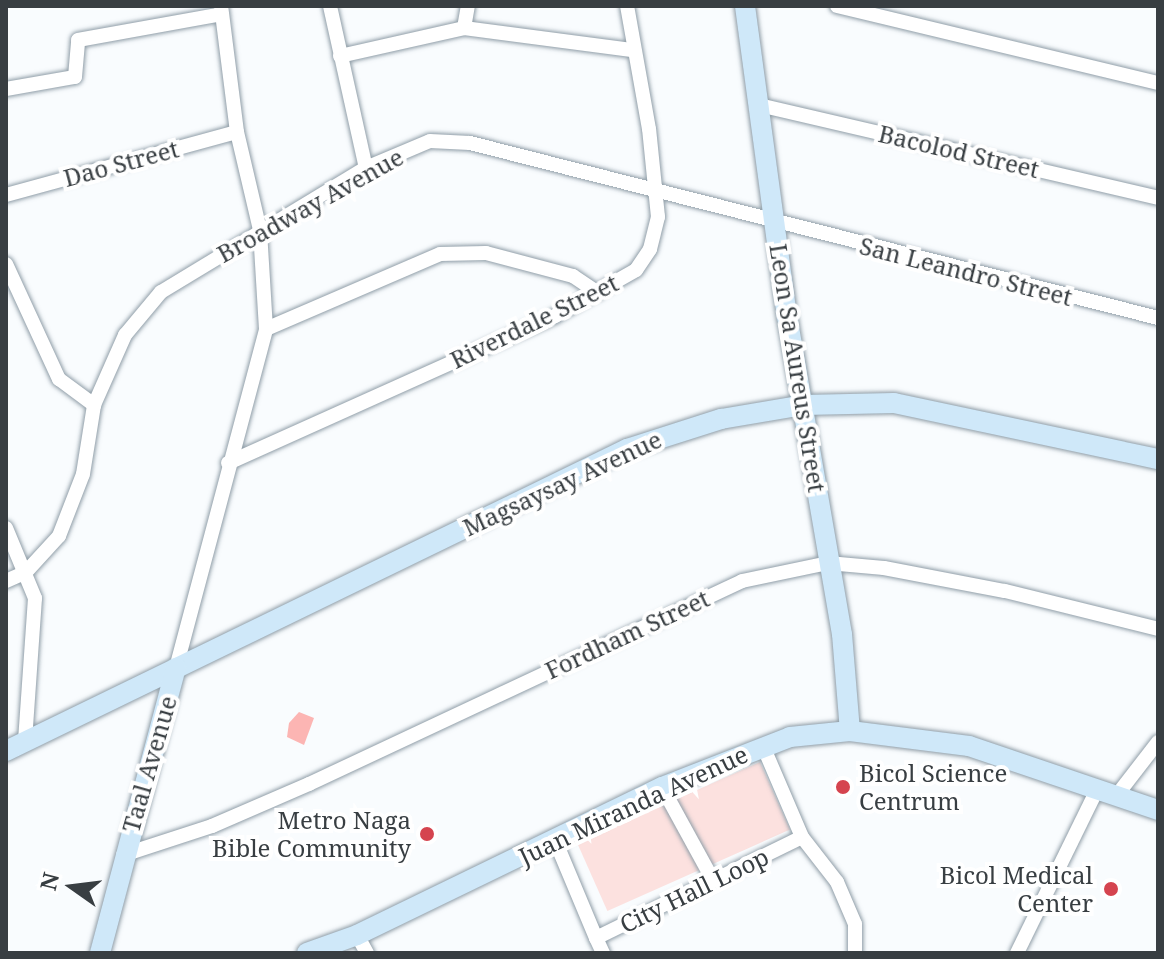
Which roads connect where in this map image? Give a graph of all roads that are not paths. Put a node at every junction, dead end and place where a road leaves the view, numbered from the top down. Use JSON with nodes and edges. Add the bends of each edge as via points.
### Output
{"nodes":[{"id":1,"x":330,"y":6,"type":"edge"},
{"id":2,"x":468,"y":6,"type":"edge"},
{"id":3,"x":627,"y":6,"type":"edge"},
{"id":4,"x":745,"y":6,"type":"edge"},
{"id":5,"x":837,"y":6,"type":"edge"},
{"id":6,"x":221,"y":10,"type":"edge"},
{"id":7,"x":464,"y":28,"type":"junction"},
{"id":8,"x":632,"y":50,"type":"junction"},
{"id":9,"x":340,"y":56,"type":"junction"},
{"id":10,"x":1158,"y":83,"type":"edge"},
{"id":11,"x":6,"y":89,"type":"edge"},
{"id":12,"x":759,"y":105,"type":"junction"},
{"id":13,"x":237,"y":132,"type":"junction"},
{"id":14,"x":366,"y":168,"type":"junction"},
{"id":15,"x":656,"y":191,"type":"junction"},
{"id":16,"x":6,"y":195,"type":"edge"},
{"id":17,"x":1158,"y":198,"type":"edge"},
{"id":18,"x":775,"y":223,"type":"junction"},
{"id":19,"x":260,"y":230,"type":"junction"},
{"id":20,"x":6,"y":264,"type":"edge"},
{"id":21,"x":598,"y":293,"type":"junction"},
{"id":22,"x":1158,"y":318,"type":"edge"},
{"id":23,"x":266,"y":329,"type":"junction"},
{"id":24,"x":94,"y":405,"type":"junction"},
{"id":25,"x":804,"y":405,"type":"junction"},
{"id":26,"x":1158,"y":459,"type":"edge"},
{"id":27,"x":228,"y":463,"type":"junction"},
{"id":28,"x":6,"y":528,"type":"edge"},
{"id":29,"x":828,"y":563,"type":"junction"},
{"id":30,"x":26,"y":572,"type":"junction"},
{"id":31,"x":6,"y":581,"type":"edge"},
{"id":32,"x":1158,"y":629,"type":"edge"},
{"id":33,"x":176,"y":668,"type":"junction"},
{"id":34,"x":850,"y":731,"type":"junction"},
{"id":35,"x":25,"y":741,"type":"junction"},
{"id":36,"x":1158,"y":742,"type":"edge"},
{"id":37,"x":763,"y":746,"type":"junction"},
{"id":38,"x":6,"y":751,"type":"edge"},
{"id":39,"x":662,"y":787,"type":"junction"},
{"id":40,"x":1108,"y":792,"type":"junction"},
{"id":41,"x":1158,"y":810,"type":"edge"},
{"id":42,"x":802,"y":837,"type":"junction"},
{"id":43,"x":555,"y":840,"type":"junction"},
{"id":44,"x":123,"y":855,"type":"junction"},
{"id":45,"x":713,"y":880,"type":"junction"},
{"id":46,"x":596,"y":938,"type":"junction"},
{"id":47,"x":362,"y":944,"type":"edge"},
{"id":48,"x":100,"y":953,"type":"edge"},
{"id":49,"x":307,"y":953,"type":"edge"},
{"id":50,"x":603,"y":953,"type":"edge"},
{"id":51,"x":855,"y":953,"type":"edge"},
{"id":52,"x":1017,"y":953,"type":"edge"}],
"edges":[{"from":1,"to":9,"type":"street"},
{"from":2,"to":7,"type":"street"},
{"from":3,"to":8,"type":"street","name":"Riverdale Street"},
{"from":4,"to":12,"type":"street","name":"Leon Sa Aureus Street"},
{"from":5,"to":10,"type":"street"},
{"from":6,"to":11,"type":"street","via":[[78,40],[75,77]]},
{"from":6,"to":13,"type":"street"},
{"from":7,"to":8,"type":"street"},
{"from":7,"to":9,"type":"street"},
{"from":8,"to":15,"type":"street","name":"Riverdale Street"},
{"from":9,"to":14,"type":"street"},
{"from":12,"to":17,"type":"street","name":"Bacolod Street"},
{"from":12,"to":18,"type":"street","name":"Leon Sa Aureus Street"},
{"from":13,"to":16,"type":"street","name":"Dao Street"},
{"from":13,"to":19,"type":"street"},
{"from":14,"to":15,"type":"street","name":"Broadway Avenue","via":[[430,141],[470,143]]},
{"from":14,"to":19,"type":"street","name":"Broadway Avenue"},
{"from":15,"to":18,"type":"street","name":"Broadway Avenue"},
{"from":15,"to":21,"type":"street","name":"Riverdale Street","via":[[658,217],[650,249],[636,270]]},
{"from":18,"to":22,"type":"street","name":"San Leandro Street"},
{"from":18,"to":25,"type":"street","name":"Leon Sa Aureus Street"},
{"from":19,"to":23,"type":"street"},
{"from":19,"to":24,"type":"street","name":"Broadway Avenue","via":[[161,292],[125,335]]},
{"from":20,"to":24,"type":"street","via":[[59,379]]},
{"from":21,"to":23,"type":"street","via":[[573,276],[486,253],[440,254]]},
{"from":21,"to":27,"type":"street","name":"Riverdale Street","via":[[299,435]]},
{"from":23,"to":27,"type":"street"},
{"from":24,"to":30,"type":"street","name":"Broadway Avenue","via":[[83,474],[59,536]]},
{"from":25,"to":26,"type":"street","name":"Magsaysay Avenue","via":[[920,405]]},
{"from":25,"to":29,"type":"street","name":"Leon Sa Aureus Street"},
{"from":25,"to":33,"type":"street","name":"Magsaysay Avenue","via":[[721,419],[627,449]]},
{"from":27,"to":33,"type":"street"},
{"from":28,"to":30,"type":"street"},
{"from":29,"to":32,"type":"street","name":"Fordham Street","via":[[1005,591]]},
{"from":29,"to":34,"type":"street","name":"Leon Sa Aureus Street","via":[[842,634]]},
{"from":29,"to":44,"type":"street","name":"Fordham Street","via":[[742,581],[309,784],[212,826]]},
{"from":30,"to":31,"type":"street"},
{"from":30,"to":35,"type":"street","via":[[35,598]]},
{"from":33,"to":35,"type":"street","name":"Magsaysay Avenue"},
{"from":33,"to":44,"type":"street","name":"Taal Avenue"},
{"from":34,"to":37,"type":"street","name":"Juan Miranda Avenue"},
{"from":34,"to":40,"type":"street","name":"Juan Miranda Avenue","via":[[969,746]]},
{"from":35,"to":38,"type":"street","name":"Magsaysay Avenue"},
{"from":36,"to":40,"type":"street"},
{"from":37,"to":39,"type":"street","name":"Juan Miranda Avenue"},
{"from":37,"to":42,"type":"street"},
{"from":39,"to":43,"type":"street","name":"Juan Miranda Avenue"},
{"from":39,"to":45,"type":"street"},
{"from":40,"to":41,"type":"street","name":"Juan Miranda Avenue"},
{"from":40,"to":52,"type":"street"},
{"from":42,"to":45,"type":"street","name":"City Hall Loop"},
{"from":42,"to":51,"type":"street","via":[[837,882],[855,924]]},
{"from":43,"to":46,"type":"street","name":"City Hall Loop"},
{"from":43,"to":47,"type":"street","name":"Juan Miranda Avenue"},
{"from":44,"to":48,"type":"street","name":"Taal Avenue"},
{"from":45,"to":46,"type":"street","name":"City Hall Loop"},
{"from":46,"to":50,"type":"street"},
{"from":47,"to":49,"type":"street","name":"Juan Miranda Avenue"}]}
